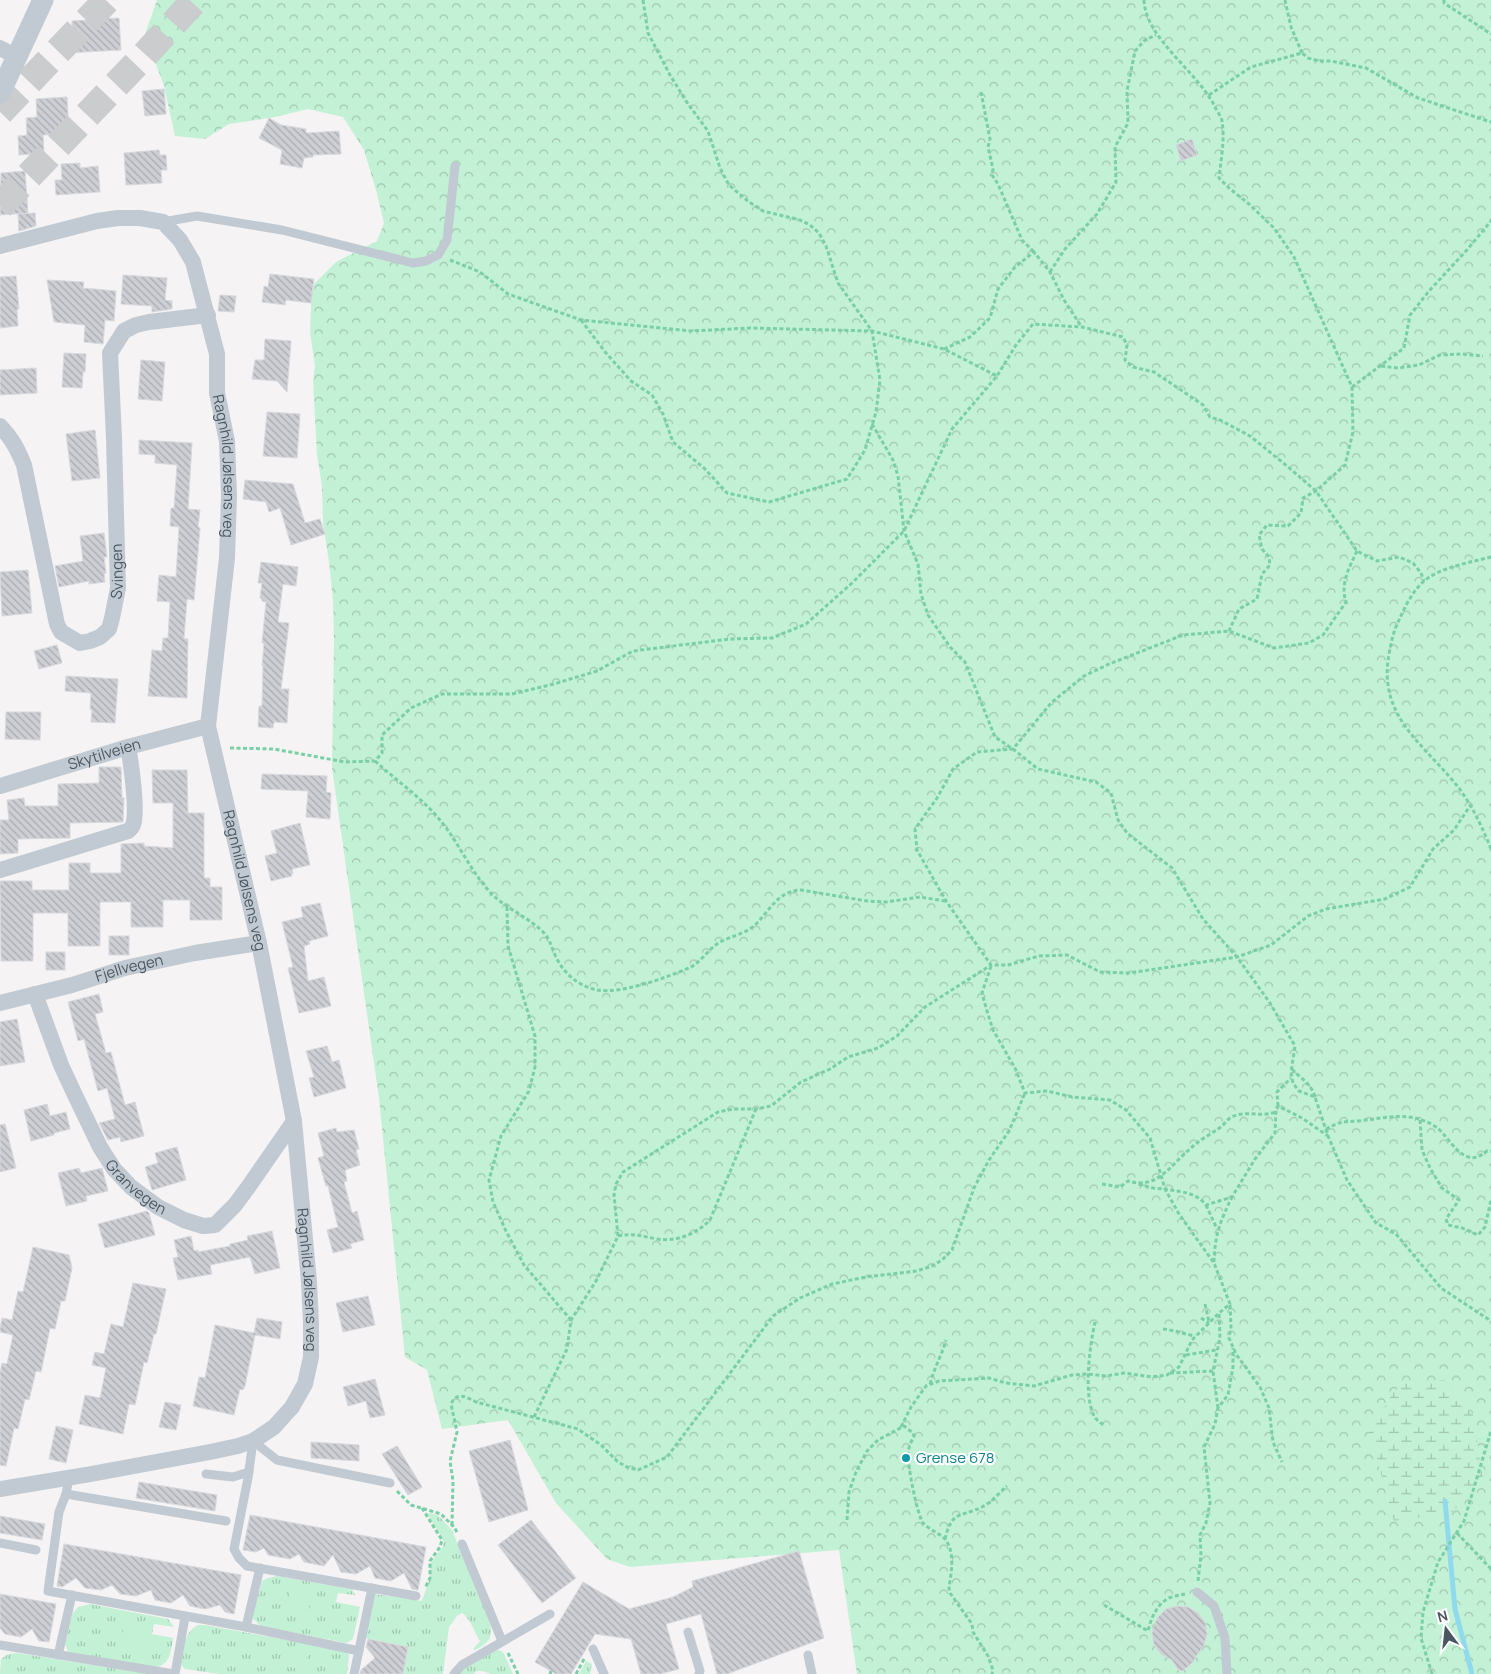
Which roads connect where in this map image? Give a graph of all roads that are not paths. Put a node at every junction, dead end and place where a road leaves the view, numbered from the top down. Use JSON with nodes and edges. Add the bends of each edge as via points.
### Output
{"nodes":[{"id":1,"x":43,"y":0,"type":"edge"},
{"id":2,"x":8,"y":52,"type":"edge"},
{"id":3,"x":0,"y":93,"type":"edge"},
{"id":4,"x":455,"y":166,"type":"dead end"},
{"id":5,"x":163,"y":222,"type":"junction"},
{"id":6,"x":0,"y":246,"type":"edge"},
{"id":7,"x":208,"y":315,"type":"junction"},
{"id":8,"x":0,"y":426,"type":"edge"},
{"id":9,"x":208,"y":726,"type":"junction"},
{"id":10,"x":128,"y":747,"type":"junction"},
{"id":11,"x":0,"y":786,"type":"edge"},
{"id":12,"x":0,"y":870,"type":"edge"},
{"id":13,"x":259,"y":943,"type":"junction"},
{"id":14,"x":35,"y":994,"type":"junction"},
{"id":15,"x":0,"y":1003,"type":"edge"},
{"id":16,"x":294,"y":1121,"type":"junction"},
{"id":17,"x":253,"y":1441,"type":"junction"},
{"id":18,"x":249,"y":1472,"type":"junction"},
{"id":19,"x":206,"y":1474,"type":"dead end"},
{"id":20,"x":70,"y":1478,"type":"junction"},
{"id":21,"x":390,"y":1483,"type":"road end"},
{"id":22,"x":0,"y":1489,"type":"edge"},
{"id":23,"x":66,"y":1494,"type":"junction"},
{"id":24,"x":226,"y":1521,"type":"dead end"},
{"id":25,"x":0,"y":1543,"type":"edge"},
{"id":26,"x":462,"y":1544,"type":"road end"},
{"id":27,"x":36,"y":1550,"type":"dead end"},
{"id":28,"x":260,"y":1568,"type":"junction"},
{"id":29,"x":372,"y":1588,"type":"junction"},
{"id":30,"x":1197,"y":1592,"type":"road end"},
{"id":31,"x":72,"y":1595,"type":"junction"},
{"id":32,"x":416,"y":1596,"type":"road end"},
{"id":33,"x":550,"y":1614,"type":"dead end"},
{"id":34,"x":185,"y":1617,"type":"junction"},
{"id":35,"x":246,"y":1627,"type":"junction"},
{"id":36,"x":688,"y":1632,"type":"dead end"},
{"id":37,"x":502,"y":1641,"type":"junction"},
{"id":38,"x":0,"y":1645,"type":"edge"},
{"id":39,"x":593,"y":1649,"type":"dead end"},
{"id":40,"x":359,"y":1652,"type":"junction"},
{"id":41,"x":58,"y":1654,"type":"junction"},
{"id":42,"x":808,"y":1655,"type":"dead end"},
{"id":43,"x":174,"y":1674,"type":"edge"},
{"id":44,"x":354,"y":1674,"type":"edge"},
{"id":45,"x":454,"y":1674,"type":"edge"},
{"id":46,"x":604,"y":1674,"type":"edge"},
{"id":47,"x":699,"y":1674,"type":"edge"},
{"id":48,"x":812,"y":1674,"type":"edge"},
{"id":49,"x":1226,"y":1674,"type":"edge"}],
"edges":[{"from":1,"to":2,"type":"street"},
{"from":2,"to":3,"type":"street"},
{"from":4,"to":5,"type":"lane","via":[[447,240],[438,255],[426,261],[413,263],[282,230],[197,216]]},
{"from":5,"to":6,"type":"street","via":[[140,218],[104,220]]},
{"from":5,"to":7,"type":"street","name":"Ragnhild Jølsens veg","via":[[180,240],[193,262]]},
{"from":7,"to":8,"type":"street","name":"Svingen","via":[[136,325],[124,330],[110,353],[118,588],[109,629],[100,637],[80,643],[61,632],[57,624],[24,465],[12,440]]},
{"from":7,"to":9,"type":"street","name":"Ragnhild Jølsens veg","via":[[217,354],[217,393],[227,441],[229,496],[227,558]]},
{"from":9,"to":10,"type":"street","name":"Skytilveien"},
{"from":9,"to":13,"type":"street","name":"Ragnhild Jølsens veg"},
{"from":10,"to":11,"type":"street","name":"Skytilveien"},
{"from":10,"to":12,"type":"street","via":[[134,819],[128,832]]},
{"from":13,"to":14,"type":"street","name":"Fjellvegen","via":[[142,964]]},
{"from":13,"to":16,"type":"street","name":"Ragnhild Jølsens veg"},
{"from":14,"to":15,"type":"street","name":"Fjellvegen"},
{"from":14,"to":16,"type":"street","name":"Granvegen","via":[[61,1065],[100,1147],[131,1187],[158,1207],[194,1223],[215,1225],[249,1186]]},
{"from":16,"to":17,"type":"street","name":"Ragnhild Jølsens veg","via":[[309,1282],[311,1357],[305,1384],[292,1407]]},
{"from":17,"to":18,"type":"lane"},
{"from":17,"to":20,"type":"street","name":"Ragnhild Jølsens veg"},
{"from":17,"to":21,"type":"lane","via":[[277,1460]]},
{"from":18,"to":19,"type":"lane","via":[[233,1477]]},
{"from":18,"to":28,"type":"lane","via":[[234,1549],[247,1566]]},
{"from":20,"to":22,"type":"street","name":"Ragnhild Jølsens veg"},
{"from":20,"to":23,"type":"lane"},
{"from":23,"to":24,"type":"lane"},
{"from":23,"to":31,"type":"lane","via":[[58,1512],[48,1591]]},
{"from":25,"to":27,"type":"lane"},
{"from":26,"to":37,"type":"lane"},
{"from":28,"to":29,"type":"lane"},
{"from":28,"to":35,"type":"lane"},
{"from":29,"to":32,"type":"lane"},
{"from":29,"to":40,"type":"lane"},
{"from":30,"to":49,"type":"lane","via":[[1214,1606],[1226,1638]]},
{"from":31,"to":34,"type":"lane"},
{"from":31,"to":41,"type":"lane"},
{"from":33,"to":37,"type":"lane"},
{"from":34,"to":35,"type":"lane"},
{"from":34,"to":43,"type":"lane"},
{"from":35,"to":40,"type":"lane"},
{"from":36,"to":47,"type":"lane"},
{"from":37,"to":45,"type":"lane","via":[[462,1664]]},
{"from":38,"to":41,"type":"lane"},
{"from":39,"to":46,"type":"lane"},
{"from":40,"to":44,"type":"lane"},
{"from":41,"to":43,"type":"lane"},
{"from":42,"to":48,"type":"lane"}]}
